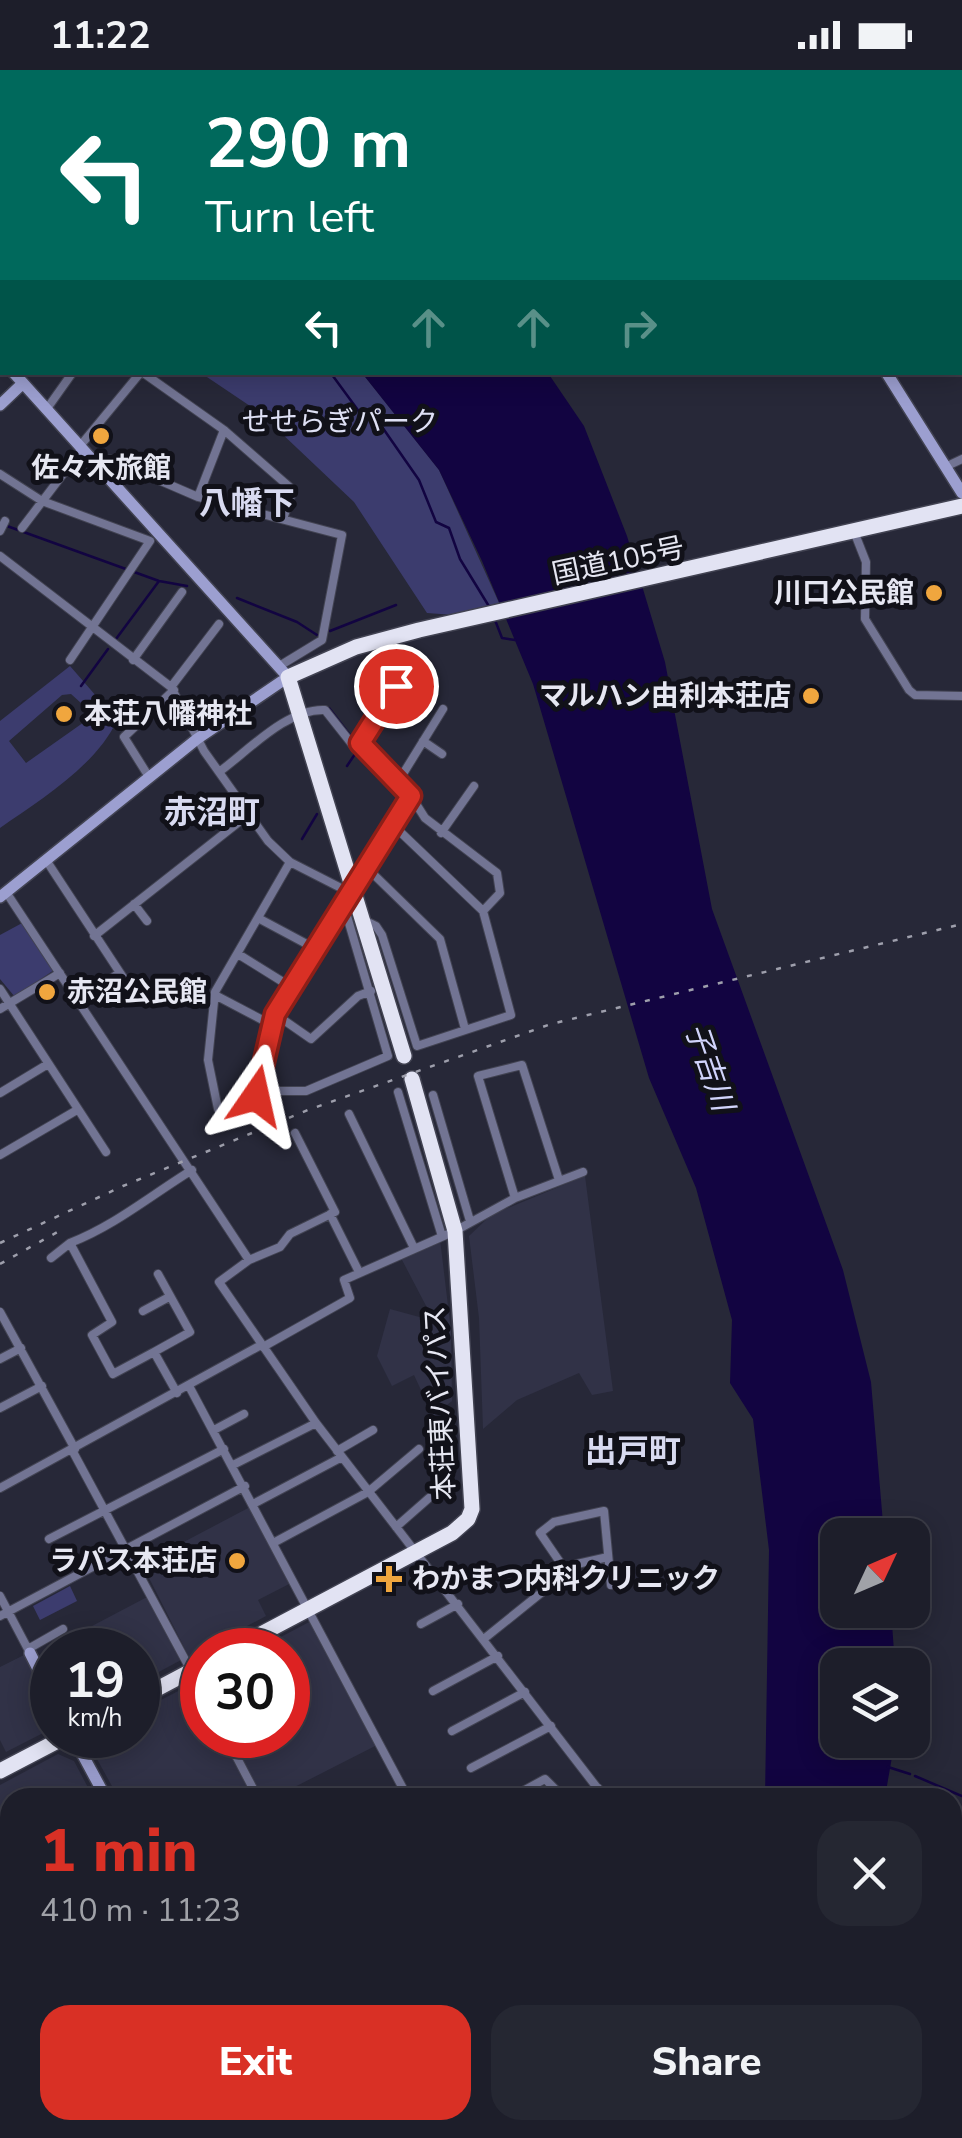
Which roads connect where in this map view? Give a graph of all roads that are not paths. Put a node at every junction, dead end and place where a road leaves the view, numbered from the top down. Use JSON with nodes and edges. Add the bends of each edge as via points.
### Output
{"nodes":[{"id":1,"x":15,"y":375,"type":"edge"},
{"id":2,"x":71,"y":375,"type":"edge"},
{"id":3,"x":139,"y":375,"type":"edge"},
{"id":4,"x":145,"y":375,"type":"edge"},
{"id":5,"x":888,"y":375,"type":"edge"},
{"id":6,"x":21,"y":384,"type":"junction"},
{"id":7,"x":0,"y":406,"type":"edge"},
{"id":8,"x":46,"y":410,"type":"junction"},
{"id":9,"x":224,"y":430,"type":"junction"},
{"id":10,"x":81,"y":448,"type":"junction"},
{"id":11,"x":962,"y":459,"type":"edge"},
{"id":12,"x":95,"y":463,"type":"junction"},
{"id":13,"x":945,"y":467,"type":"junction"},
{"id":14,"x":0,"y":474,"type":"edge"},
{"id":15,"x":962,"y":492,"type":"edge"},
{"id":16,"x":198,"y":497,"type":"junction"},
{"id":17,"x":42,"y":500,"type":"junction"},
{"id":18,"x":962,"y":506,"type":"edge"},
{"id":19,"x":284,"y":516,"type":"junction"},
{"id":20,"x":6,"y":521,"type":"dead end"},
{"id":21,"x":22,"y":528,"type":"dead end"},
{"id":22,"x":0,"y":532,"type":"edge"},
{"id":23,"x":855,"y":534,"type":"junction"},
{"id":24,"x":163,"y":535,"type":"junction"},
{"id":25,"x":150,"y":541,"type":"junction"},
{"id":26,"x":0,"y":556,"type":"edge"},
{"id":27,"x":182,"y":592,"type":"dead end"},
{"id":28,"x":219,"y":624,"type":"dead end"},
{"id":29,"x":92,"y":629,"type":"junction"},
{"id":30,"x":70,"y":660,"type":"dead end"},
{"id":31,"x":133,"y":660,"type":"junction"},
{"id":32,"x":412,"y":660,"type":"dead end"},
{"id":33,"x":285,"y":671,"type":"junction"},
{"id":34,"x":172,"y":689,"type":"junction"},
{"id":35,"x":962,"y":696,"type":"edge"},
{"id":36,"x":442,"y":709,"type":"dead end"},
{"id":37,"x":301,"y":714,"type":"junction"},
{"id":38,"x":197,"y":738,"type":"junction"},
{"id":39,"x":423,"y":741,"type":"junction"},
{"id":40,"x":360,"y":743,"type":"junction"},
{"id":41,"x":442,"y":754,"type":"dead end"},
{"id":42,"x":219,"y":772,"type":"junction"},
{"id":43,"x":149,"y":777,"type":"junction"},
{"id":44,"x":398,"y":782,"type":"junction"},
{"id":45,"x":474,"y":786,"type":"dead end"},
{"id":46,"x":411,"y":796,"type":"junction"},
{"id":47,"x":250,"y":814,"type":"junction"},
{"id":48,"x":393,"y":825,"type":"junction"},
{"id":49,"x":441,"y":833,"type":"junction"},
{"id":50,"x":46,"y":860,"type":"junction"},
{"id":51,"x":290,"y":862,"type":"junction"},
{"id":52,"x":368,"y":868,"type":"junction"},
{"id":53,"x":352,"y":890,"type":"junction"},
{"id":54,"x":3,"y":894,"type":"edge"},
{"id":55,"x":134,"y":904,"type":"junction"},
{"id":56,"x":344,"y":906,"type":"junction"},
{"id":57,"x":483,"y":911,"type":"junction"},
{"id":58,"x":258,"y":918,"type":"junction"},
{"id":59,"x":362,"y":920,"type":"junction"},
{"id":60,"x":148,"y":921,"type":"dead end"},
{"id":61,"x":94,"y":936,"type":"junction"},
{"id":62,"x":316,"y":949,"type":"junction"},
{"id":63,"x":238,"y":954,"type":"junction"},
{"id":64,"x":60,"y":973,"type":"junction"},
{"id":65,"x":119,"y":973,"type":"junction"},
{"id":66,"x":128,"y":984,"type":"dead end"},
{"id":67,"x":291,"y":986,"type":"junction"},
{"id":68,"x":0,"y":989,"type":"edge"},
{"id":69,"x":372,"y":991,"type":"junction"},
{"id":70,"x":215,"y":995,"type":"junction"},
{"id":71,"x":80,"y":1001,"type":"junction"},
{"id":72,"x":4,"y":1006,"type":"edge"},
{"id":73,"x":275,"y":1014,"type":"junction"},
{"id":74,"x":272,"y":1025,"type":"junction"},
{"id":75,"x":465,"y":1029,"type":"junction"},
{"id":76,"x":404,"y":1056,"type":"dead end"},
{"id":77,"x":48,"y":1064,"type":"junction"},
{"id":78,"x":412,"y":1079,"type":"dead end"},
{"id":79,"x":398,"y":1092,"type":"dead end"},
{"id":80,"x":0,"y":1093,"type":"edge"},
{"id":81,"x":433,"y":1095,"type":"dead end"},
{"id":82,"x":256,"y":1096,"type":"junction"},
{"id":83,"x":77,"y":1110,"type":"junction"},
{"id":84,"x":349,"y":1114,"type":"dead end"},
{"id":85,"x":295,"y":1133,"type":"dead end"},
{"id":86,"x":106,"y":1152,"type":"dead end"},
{"id":87,"x":0,"y":1155,"type":"edge"},
{"id":88,"x":192,"y":1170,"type":"junction"},
{"id":89,"x":583,"y":1172,"type":"dead end"},
{"id":90,"x":559,"y":1180,"type":"junction"},
{"id":91,"x":516,"y":1198,"type":"junction"},
{"id":92,"x":330,"y":1214,"type":"junction"},
{"id":93,"x":470,"y":1220,"type":"junction"},
{"id":94,"x":448,"y":1232,"type":"junction"},
{"id":95,"x":70,"y":1243,"type":"junction"},
{"id":96,"x":413,"y":1246,"type":"junction"},
{"id":97,"x":51,"y":1258,"type":"dead end"},
{"id":98,"x":249,"y":1260,"type":"junction"},
{"id":99,"x":359,"y":1272,"type":"junction"},
{"id":100,"x":158,"y":1274,"type":"dead end"},
{"id":101,"x":169,"y":1297,"type":"junction"},
{"id":102,"x":143,"y":1311,"type":"dead end"},
{"id":103,"x":0,"y":1312,"type":"edge"},
{"id":104,"x":262,"y":1346,"type":"junction"},
{"id":105,"x":21,"y":1348,"type":"junction"},
{"id":106,"x":154,"y":1352,"type":"junction"},
{"id":107,"x":0,"y":1359,"type":"edge"},
{"id":108,"x":42,"y":1386,"type":"junction"},
{"id":109,"x":189,"y":1386,"type":"junction"},
{"id":110,"x":176,"y":1393,"type":"junction"},
{"id":111,"x":0,"y":1408,"type":"edge"},
{"id":112,"x":244,"y":1414,"type":"dead end"},
{"id":113,"x":316,"y":1423,"type":"junction"},
{"id":114,"x":214,"y":1430,"type":"junction"},
{"id":115,"x":373,"y":1430,"type":"dead end"},
{"id":116,"x":224,"y":1449,"type":"junction"},
{"id":117,"x":418,"y":1449,"type":"dead end"},
{"id":118,"x":74,"y":1450,"type":"junction"},
{"id":119,"x":340,"y":1454,"type":"junction"},
{"id":120,"x":233,"y":1465,"type":"junction"},
{"id":121,"x":245,"y":1486,"type":"junction"},
{"id":122,"x":0,"y":1488,"type":"edge"},
{"id":123,"x":368,"y":1492,"type":"junction"},
{"id":124,"x":429,"y":1498,"type":"dead end"},
{"id":125,"x":254,"y":1503,"type":"junction"},
{"id":126,"x":104,"y":1510,"type":"junction"},
{"id":127,"x":396,"y":1527,"type":"junction"},
{"id":128,"x":49,"y":1539,"type":"dead end"},
{"id":129,"x":275,"y":1542,"type":"junction"},
{"id":130,"x":125,"y":1551,"type":"junction"},
{"id":131,"x":416,"y":1552,"type":"junction"},
{"id":132,"x":608,"y":1557,"type":"junction"},
{"id":133,"x":566,"y":1572,"type":"junction"},
{"id":134,"x":611,"y":1585,"type":"dead end"},
{"id":135,"x":0,"y":1596,"type":"edge"},
{"id":136,"x":458,"y":1604,"type":"junction"},
{"id":137,"x":310,"y":1608,"type":"junction"},
{"id":138,"x":4,"y":1614,"type":"edge"},
{"id":139,"x":421,"y":1624,"type":"dead end"},
{"id":140,"x":272,"y":1628,"type":"edge"},
{"id":141,"x":485,"y":1638,"type":"junction"},
{"id":142,"x":180,"y":1640,"type":"edge"},
{"id":143,"x":29,"y":1651,"type":"edge"},
{"id":144,"x":498,"y":1656,"type":"junction"},
{"id":145,"x":433,"y":1691,"type":"dead end"},
{"id":146,"x":525,"y":1692,"type":"junction"},
{"id":147,"x":551,"y":1726,"type":"junction"},
{"id":148,"x":452,"y":1732,"type":"dead end"},
{"id":149,"x":30,"y":1755,"type":"edge"},
{"id":150,"x":83,"y":1758,"type":"edge"},
{"id":151,"x":238,"y":1758,"type":"edge"},
{"id":152,"x":472,"y":1768,"type":"dead end"},
{"id":153,"x":0,"y":1770,"type":"edge"},
{"id":154,"x":100,"y":1788,"type":"edge"},
{"id":155,"x":253,"y":1788,"type":"edge"},
{"id":156,"x":403,"y":1788,"type":"edge"},
{"id":157,"x":528,"y":1788,"type":"edge"},
{"id":158,"x":554,"y":1788,"type":"edge"},
{"id":159,"x":598,"y":1788,"type":"edge"}],
"edges":[{"from":1,"to":6,"type":"street"},
{"from":2,"to":8,"type":"street"},
{"from":3,"to":10,"type":"street"},
{"from":4,"to":9,"type":"street"},
{"from":5,"to":13,"type":"street"},
{"from":6,"to":7,"type":"street"},
{"from":6,"to":8,"type":"street"},
{"from":8,"to":10,"type":"street"},
{"from":9,"to":16,"type":"street"},
{"from":9,"to":19,"type":"street","via":[[293,490]]},
{"from":10,"to":12,"type":"street"},
{"from":10,"to":17,"type":"street"},
{"from":11,"to":13,"type":"street"},
{"from":12,"to":16,"type":"street","via":[[110,460]]},
{"from":12,"to":24,"type":"street"},
{"from":13,"to":15,"type":"street"},
{"from":14,"to":17,"type":"street"},
{"from":16,"to":19,"type":"street"},
{"from":17,"to":21,"type":"street"},
{"from":17,"to":25,"type":"street"},
{"from":18,"to":23,"type":"highway","name":"国道105号"},
{"from":19,"to":33,"type":"street","via":[[342,536],[322,640]]},
{"from":20,"to":22,"type":"street"},
{"from":23,"to":33,"type":"highway","name":"国道105号","via":[[419,630]]},
{"from":23,"to":35,"type":"street","via":[[866,562],[865,618],[910,690]]},
{"from":24,"to":25,"type":"street"},
{"from":24,"to":33,"type":"street"},
{"from":25,"to":29,"type":"street"},
{"from":26,"to":29,"type":"street"},
{"from":27,"to":31,"type":"street"},
{"from":28,"to":34,"type":"street"},
{"from":29,"to":30,"type":"street"},
{"from":29,"to":31,"type":"street"},
{"from":31,"to":34,"type":"street"},
{"from":32,"to":40,"type":"street"},
{"from":33,"to":37,"type":"highway"},
{"from":33,"to":38,"type":"street"},
{"from":34,"to":38,"type":"street"},
{"from":34,"to":43,"type":"street","via":[[124,738]]},
{"from":36,"to":39,"type":"street"},
{"from":37,"to":40,"type":"street","via":[[325,710],[355,748]]},
{"from":37,"to":42,"type":"street"},
{"from":37,"to":53,"type":"highway"},
{"from":38,"to":42,"type":"street"},
{"from":38,"to":43,"type":"street"},
{"from":39,"to":41,"type":"street"},
{"from":39,"to":44,"type":"street"},
{"from":40,"to":44,"type":"street"},
{"from":42,"to":47,"type":"street"},
{"from":43,"to":50,"type":"street"},
{"from":44,"to":46,"type":"street"},
{"from":45,"to":49,"type":"street"},
{"from":46,"to":48,"type":"street"},
{"from":46,"to":49,"type":"street"},
{"from":47,"to":51,"type":"street"},
{"from":47,"to":55,"type":"street"},
{"from":48,"to":52,"type":"street"},
{"from":48,"to":57,"type":"street"},
{"from":49,"to":57,"type":"street","via":[[497,873],[500,893]]},
{"from":50,"to":54,"type":"street"},
{"from":50,"to":61,"type":"street"},
{"from":51,"to":53,"type":"street"},
{"from":51,"to":58,"type":"street"},
{"from":52,"to":53,"type":"street"},
{"from":52,"to":75,"type":"street","via":[[440,939]]},
{"from":53,"to":56,"type":"street"},
{"from":53,"to":59,"type":"highway"},
{"from":54,"to":64,"type":"street"},
{"from":55,"to":60,"type":"street"},
{"from":55,"to":61,"type":"street"},
{"from":56,"to":62,"type":"street"},
{"from":56,"to":69,"type":"street"},
{"from":57,"to":75,"type":"street","via":[[511,1015]]},
{"from":58,"to":62,"type":"street"},
{"from":58,"to":63,"type":"street"},
{"from":59,"to":75,"type":"street","via":[[382,935],[417,1046]]},
{"from":59,"to":76,"type":"highway"},
{"from":61,"to":65,"type":"street"},
{"from":62,"to":67,"type":"street"},
{"from":63,"to":67,"type":"street"},
{"from":63,"to":70,"type":"street"},
{"from":64,"to":71,"type":"street"},
{"from":64,"to":72,"type":"street"},
{"from":65,"to":66,"type":"street"},
{"from":65,"to":71,"type":"street"},
{"from":67,"to":73,"type":"street"},
{"from":68,"to":72,"type":"street"},
{"from":69,"to":73,"type":"street","via":[[310,1039]]},
{"from":69,"to":82,"type":"street","via":[[388,1050],[384,1061],[306,1091]]},
{"from":70,"to":74,"type":"street"},
{"from":70,"to":82,"type":"street","via":[[208,1060],[218,1109]]},
{"from":71,"to":88,"type":"street"},
{"from":72,"to":77,"type":"street"},
{"from":73,"to":74,"type":"street"},
{"from":74,"to":82,"type":"street"},
{"from":77,"to":80,"type":"street"},
{"from":77,"to":83,"type":"street"},
{"from":78,"to":94,"type":"highway","name":"本荘東バイパス"},
{"from":79,"to":94,"type":"street"},
{"from":81,"to":93,"type":"street"},
{"from":83,"to":86,"type":"street"},
{"from":83,"to":87,"type":"street"},
{"from":84,"to":96,"type":"street"},
{"from":85,"to":92,"type":"street"},
{"from":88,"to":95,"type":"street","via":[[110,1227]]},
{"from":88,"to":98,"type":"street"},
{"from":89,"to":90,"type":"street"},
{"from":90,"to":91,"type":"street"},
{"from":90,"to":91,"type":"street","via":[[522,1065],[478,1076]]},
{"from":91,"to":93,"type":"street"},
{"from":92,"to":98,"type":"street"},
{"from":92,"to":99,"type":"street"},
{"from":93,"to":94,"type":"street"},
{"from":94,"to":96,"type":"street"},
{"from":94,"to":131,"type":"highway","name":"本荘東バイパス","via":[[472,1509],[462,1526]]},
{"from":95,"to":97,"type":"street"},
{"from":95,"to":106,"type":"street","via":[[112,1322],[92,1335],[114,1374]]},
{"from":96,"to":99,"type":"street"},
{"from":98,"to":104,"type":"street","via":[[219,1282]]},
{"from":99,"to":104,"type":"street","via":[[344,1280],[350,1298]]},
{"from":100,"to":101,"type":"street"},
{"from":101,"to":102,"type":"street"},
{"from":101,"to":106,"type":"street","via":[[190,1332]]},
{"from":103,"to":105,"type":"street"},
{"from":104,"to":109,"type":"street"},
{"from":104,"to":113,"type":"street"},
{"from":105,"to":107,"type":"street"},
{"from":105,"to":108,"type":"street"},
{"from":106,"to":110,"type":"street"},
{"from":108,"to":111,"type":"street"},
{"from":108,"to":118,"type":"street"},
{"from":109,"to":110,"type":"street"},
{"from":109,"to":114,"type":"street"},
{"from":110,"to":118,"type":"street"},
{"from":112,"to":114,"type":"street"},
{"from":113,"to":119,"type":"street"},
{"from":113,"to":120,"type":"street"},
{"from":114,"to":116,"type":"street"},
{"from":115,"to":119,"type":"street"},
{"from":116,"to":120,"type":"street"},
{"from":116,"to":126,"type":"street"},
{"from":117,"to":123,"type":"street"},
{"from":118,"to":122,"type":"street"},
{"from":118,"to":126,"type":"street"},
{"from":119,"to":123,"type":"street"},
{"from":119,"to":125,"type":"street"},
{"from":120,"to":121,"type":"street"},
{"from":121,"to":125,"type":"street"},
{"from":121,"to":130,"type":"street"},
{"from":123,"to":127,"type":"street"},
{"from":123,"to":129,"type":"street"},
{"from":124,"to":127,"type":"street"},
{"from":125,"to":129,"type":"street"},
{"from":126,"to":128,"type":"street"},
{"from":126,"to":130,"type":"street"},
{"from":127,"to":131,"type":"street"},
{"from":129,"to":137,"type":"street"},
{"from":130,"to":138,"type":"street"},
{"from":130,"to":142,"type":"street"},
{"from":131,"to":136,"type":"street"},
{"from":131,"to":137,"type":"highway","name":"本荘東バイパス"},
{"from":132,"to":133,"type":"street"},
{"from":132,"to":133,"type":"street","via":[[604,1511],[554,1522],[540,1533]]},
{"from":132,"to":134,"type":"street"},
{"from":133,"to":141,"type":"street"},
{"from":135,"to":138,"type":"street"},
{"from":136,"to":139,"type":"street"},
{"from":136,"to":141,"type":"street"},
{"from":137,"to":140,"type":"highway","name":"本荘東バイパス"},
{"from":137,"to":156,"type":"street"},
{"from":138,"to":143,"type":"street"},
{"from":141,"to":144,"type":"street"},
{"from":144,"to":145,"type":"street"},
{"from":144,"to":146,"type":"street"},
{"from":146,"to":147,"type":"street"},
{"from":146,"to":148,"type":"street"},
{"from":147,"to":152,"type":"street"},
{"from":147,"to":159,"type":"street"},
{"from":149,"to":153,"type":"highway"},
{"from":150,"to":154,"type":"street"},
{"from":151,"to":155,"type":"street"},
{"from":157,"to":158,"type":"street","via":[[545,1779]]}]}
